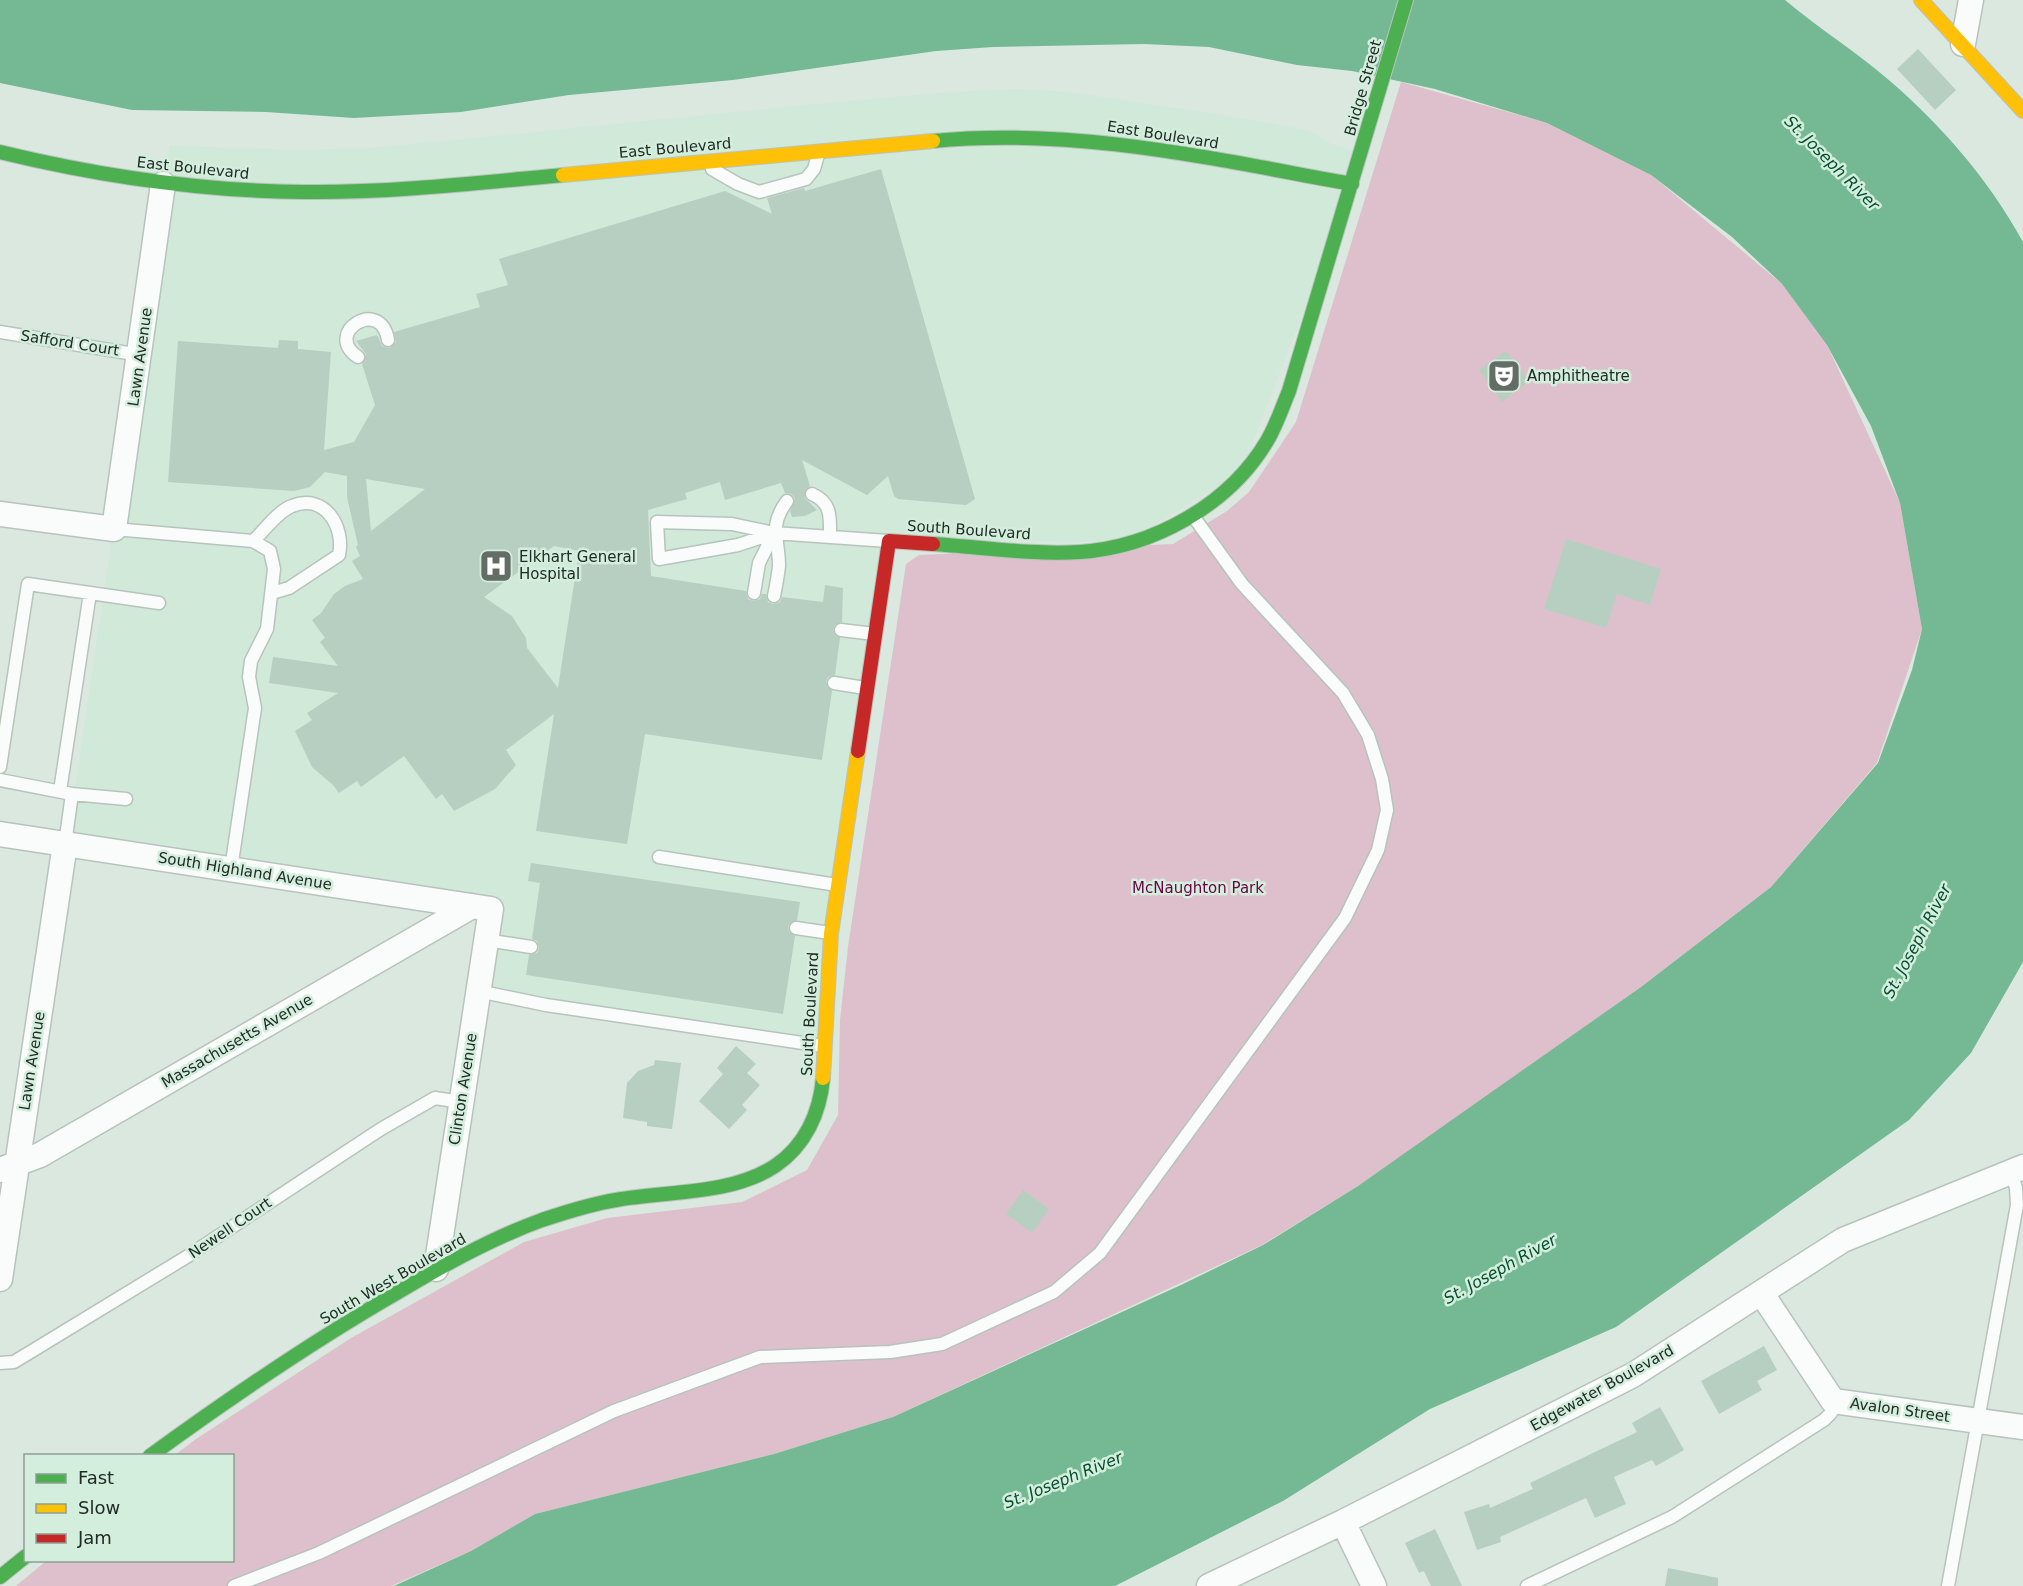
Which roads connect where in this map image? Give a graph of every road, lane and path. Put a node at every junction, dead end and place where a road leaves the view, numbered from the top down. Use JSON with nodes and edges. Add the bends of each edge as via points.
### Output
{"nodes":[{"id":1,"x":1406,"y":0,"type":"edge"},
{"id":2,"x":1922,"y":0,"type":"edge"},
{"id":3,"x":1971,"y":0,"type":"edge"},
{"id":4,"x":1963,"y":45,"type":"junction"},
{"id":5,"x":2023,"y":111,"type":"edge"},
{"id":6,"x":0,"y":152,"type":"edge"},
{"id":7,"x":819,"y":152,"type":"junction"},
{"id":8,"x":700,"y":162,"type":"junction"},
{"id":9,"x":163,"y":184,"type":"junction"},
{"id":10,"x":1352,"y":184,"type":"junction"},
{"id":11,"x":0,"y":332,"type":"edge"},
{"id":12,"x":388,"y":340,"type":"dead end"},
{"id":13,"x":140,"y":355,"type":"junction"},
{"id":14,"x":358,"y":357,"type":"dead end"},
{"id":15,"x":812,"y":494,"type":"dead end"},
{"id":16,"x":787,"y":501,"type":"dead end"},
{"id":17,"x":0,"y":514,"type":"edge"},
{"id":18,"x":1193,"y":516,"type":"junction"},
{"id":19,"x":114,"y":529,"type":"junction"},
{"id":20,"x":774,"y":533,"type":"junction"},
{"id":21,"x":830,"y":537,"type":"junction"},
{"id":22,"x":253,"y":541,"type":"junction"},
{"id":23,"x":889,"y":541,"type":"junction"},
{"id":24,"x":272,"y":592,"type":"junction"},
{"id":25,"x":754,"y":592,"type":"dead end"},
{"id":26,"x":90,"y":593,"type":"junction"},
{"id":27,"x":774,"y":596,"type":"dead end"},
{"id":28,"x":159,"y":603,"type":"dead end"},
{"id":29,"x":841,"y":630,"type":"dead end"},
{"id":30,"x":875,"y":634,"type":"junction"},
{"id":31,"x":834,"y":682,"type":"dead end"},
{"id":32,"x":867,"y":688,"type":"junction"},
{"id":33,"x":0,"y":767,"type":"edge"},
{"id":34,"x":0,"y":780,"type":"edge"},
{"id":35,"x":66,"y":792,"type":"junction"},
{"id":36,"x":126,"y":799,"type":"dead end"},
{"id":37,"x":0,"y":834,"type":"edge"},
{"id":38,"x":65,"y":844,"type":"junction"},
{"id":39,"x":659,"y":857,"type":"dead end"},
{"id":40,"x":231,"y":869,"type":"junction"},
{"id":41,"x":838,"y":885,"type":"junction"},
{"id":42,"x":481,"y":908,"type":"junction"},
{"id":43,"x":796,"y":928,"type":"dead end"},
{"id":44,"x":831,"y":934,"type":"junction"},
{"id":45,"x":486,"y":940,"type":"junction"},
{"id":46,"x":531,"y":947,"type":"dead end"},
{"id":47,"x":478,"y":991,"type":"junction"},
{"id":48,"x":824,"y":1047,"type":"junction"},
{"id":49,"x":460,"y":1101,"type":"junction"},
{"id":50,"x":806,"y":1135,"type":"joint"},
{"id":51,"x":8,"y":1166,"type":"edge"},
{"id":52,"x":2017,"y":1169,"type":"edge"},
{"id":53,"x":436,"y":1269,"type":"junction"},
{"id":54,"x":0,"y":1279,"type":"edge"},
{"id":55,"x":1762,"y":1294,"type":"junction"},
{"id":56,"x":0,"y":1363,"type":"edge"},
{"id":57,"x":1833,"y":1401,"type":"junction"},
{"id":58,"x":1978,"y":1421,"type":"junction"},
{"id":59,"x":2023,"y":1427,"type":"edge"},
{"id":60,"x":151,"y":1454,"type":"edge"},
{"id":61,"x":1343,"y":1522,"type":"junction"},
{"id":62,"x":24,"y":1558,"type":"edge"},
{"id":63,"x":0,"y":1577,"type":"edge"},
{"id":64,"x":234,"y":1586,"type":"edge"},
{"id":65,"x":1209,"y":1586,"type":"edge"},
{"id":66,"x":1374,"y":1586,"type":"edge"},
{"id":67,"x":1527,"y":1586,"type":"edge"},
{"id":68,"x":1948,"y":1586,"type":"edge"}],
"edges":[{"from":1,"to":10,"type":"street","name":"Bridge Street"},
{"from":2,"to":4,"type":"street"},
{"from":3,"to":4,"type":"street"},
{"from":4,"to":5,"type":"street"},
{"from":6,"to":9,"type":"street","name":"East Boulevard"},
{"from":7,"to":8,"type":"street","name":"East Boulevard"},
{"from":7,"to":8,"type":"lane","via":[[806,179],[759,192]]},
{"from":7,"to":10,"type":"street","name":"East Boulevard","via":[[993,137],[1072,138]]},
{"from":8,"to":9,"type":"street","name":"East Boulevard","via":[[466,184],[326,191],[264,192]]},
{"from":9,"to":13,"type":"street","name":"Lawn Avenue"},
{"from":10,"to":18,"type":"street","name":"South Boulevard","via":[[1289,391],[1274,427],[1242,473]]},
{"from":11,"to":13,"type":"lane","name":"Safford Court"},
{"from":12,"to":14,"type":"lane","via":[[378,322],[358,321],[347,336],[349,348]]},
{"from":13,"to":19,"type":"street","name":"Lawn Avenue"},
{"from":15,"to":21,"type":"lane","via":[[830,509]]},
{"from":16,"to":20,"type":"lane","via":[[777,514]]},
{"from":17,"to":19,"type":"street"},
{"from":18,"to":23,"type":"street","name":"South Boulevard","via":[[1156,535],[1089,552]]},
{"from":18,"to":64,"type":"lane","via":[[1242,584],[1343,693],[1368,735],[1382,778],[1387,810],[1378,850],[1345,918],[1100,1253],[1054,1292],[942,1344],[890,1352],[760,1357],[614,1411],[319,1553]]},
{"from":19,"to":22,"type":"lane"},
{"from":20,"to":20,"type":"lane","via":[[732,524],[657,522],[659,559],[738,545]]},
{"from":20,"to":21,"type":"lane"},
{"from":20,"to":25,"type":"lane","via":[[759,563]]},
{"from":20,"to":27,"type":"lane","via":[[779,566]]},
{"from":21,"to":23,"type":"lane"},
{"from":22,"to":24,"type":"lane","via":[[265,547],[273,559]]},
{"from":22,"to":24,"type":"lane","via":[[290,506],[307,503],[321,507],[335,521],[342,539],[339,555],[289,588]]},
{"from":23,"to":30,"type":"street","name":"South Boulevard"},
{"from":24,"to":40,"type":"lane","via":[[267,629],[250,669],[255,708]]},
{"from":26,"to":28,"type":"lane"},
{"from":26,"to":33,"type":"lane","via":[[28,584]]},
{"from":26,"to":35,"type":"lane"},
{"from":29,"to":30,"type":"lane"},
{"from":30,"to":32,"type":"street","name":"South Boulevard"},
{"from":31,"to":32,"type":"lane"},
{"from":32,"to":41,"type":"street","name":"South Boulevard"},
{"from":34,"to":35,"type":"lane"},
{"from":35,"to":36,"type":"lane"},
{"from":35,"to":38,"type":"lane"},
{"from":37,"to":38,"type":"street","name":"South Highland Avenue"},
{"from":38,"to":40,"type":"street","name":"South Highland Avenue"},
{"from":38,"to":51,"type":"street","name":"Lawn Avenue"},
{"from":39,"to":41,"type":"lane"},
{"from":40,"to":42,"type":"street","name":"South Highland Avenue"},
{"from":41,"to":44,"type":"street","name":"South Boulevard"},
{"from":42,"to":45,"type":"street","name":"Clinton Avenue"},
{"from":42,"to":51,"type":"street","name":"Massachusetts Avenue","via":[[40,1155]]},
{"from":43,"to":44,"type":"lane"},
{"from":44,"to":48,"type":"street","name":"South Boulevard"},
{"from":45,"to":46,"type":"lane"},
{"from":45,"to":47,"type":"street","name":"Clinton Avenue"},
{"from":47,"to":48,"type":"lane"},
{"from":47,"to":49,"type":"street","name":"Clinton Avenue"},
{"from":48,"to":50,"type":"street","name":"South Boulevard","via":[[822,1087]]},
{"from":49,"to":53,"type":"street","name":"Clinton Avenue"},
{"from":49,"to":56,"type":"lane","name":"Newell Court","via":[[435,1098],[14,1362]]},
{"from":50,"to":53,"type":"street","name":"South West Boulevard","via":[[791,1154],[772,1168],[746,1179],[624,1198],[554,1215]]},
{"from":51,"to":54,"type":"street","name":"Lawn Avenue"},
{"from":52,"to":55,"type":"street","name":"Edgewater Boulevard","via":[[1843,1240]]},
{"from":52,"to":58,"type":"lane","via":[[2017,1204]]},
{"from":53,"to":60,"type":"street","name":"South West Boulevard","via":[[248,1384]]},
{"from":55,"to":57,"type":"street","name":"Avalon Street"},
{"from":55,"to":61,"type":"street","name":"Edgewater Boulevard","via":[[1633,1375]]},
{"from":57,"to":58,"type":"street","name":"Avalon Street"},
{"from":57,"to":67,"type":"lane","via":[[1832,1413],[1824,1420],[1671,1516]]},
{"from":58,"to":59,"type":"street","name":"Avalon Street"},
{"from":58,"to":68,"type":"lane"},
{"from":61,"to":65,"type":"street","name":"Edgewater Boulevard"},
{"from":61,"to":66,"type":"street"},
{"from":62,"to":63,"type":"street"}]}
